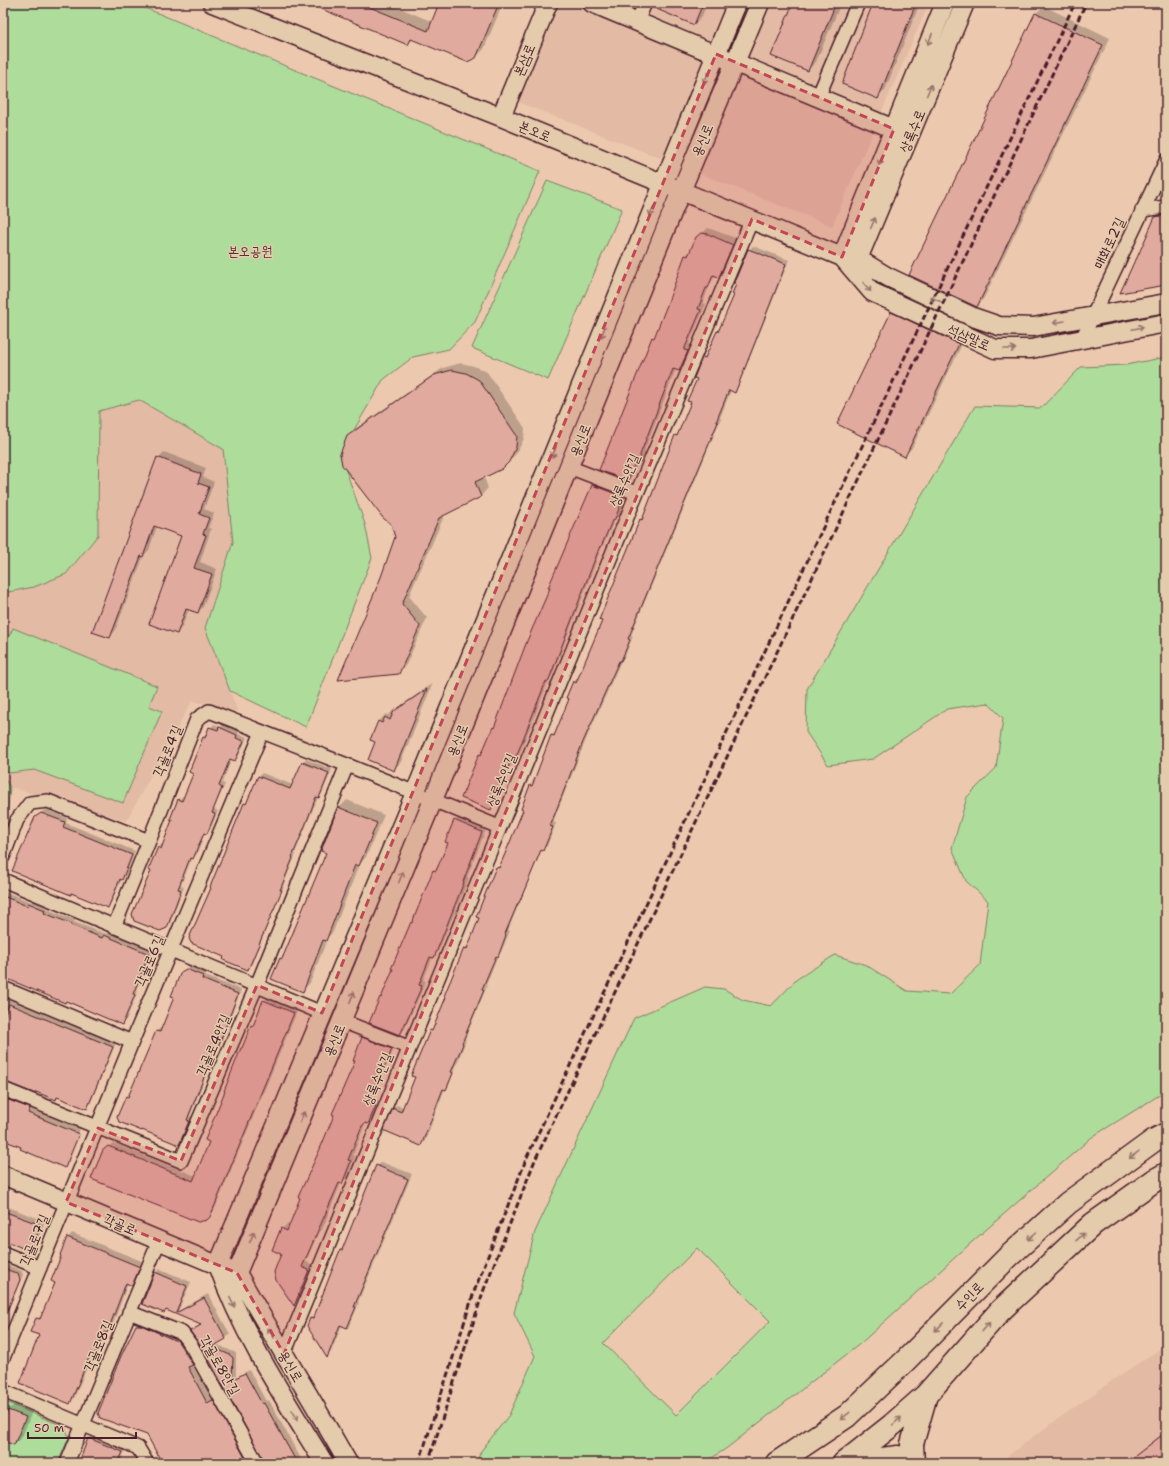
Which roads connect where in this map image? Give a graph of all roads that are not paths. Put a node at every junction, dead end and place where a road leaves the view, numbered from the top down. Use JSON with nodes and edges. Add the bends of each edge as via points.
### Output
{"nodes":[{"id":1,"x":212,"y":3,"type":"edge"},
{"id":2,"x":548,"y":3,"type":"edge"},
{"id":3,"x":592,"y":3,"type":"edge"},
{"id":4,"x":645,"y":3,"type":"edge"},
{"id":5,"x":738,"y":3,"type":"edge"},
{"id":6,"x":760,"y":3,"type":"edge"},
{"id":7,"x":858,"y":3,"type":"edge"},
{"id":8,"x":945,"y":3,"type":"edge"},
{"id":9,"x":965,"y":3,"type":"edge"},
{"id":10,"x":637,"y":22,"type":"junction"},
{"id":11,"x":716,"y":54,"type":"junction"},
{"id":12,"x":735,"y":62,"type":"junction"},
{"id":13,"x":818,"y":97,"type":"junction"},
{"id":14,"x":501,"y":116,"type":"junction"},
{"id":15,"x":894,"y":129,"type":"junction"},
{"id":16,"x":1166,"y":161,"type":"edge"},
{"id":17,"x":663,"y":184,"type":"junction"},
{"id":18,"x":681,"y":191,"type":"junction"},
{"id":19,"x":1166,"y":207,"type":"edge"},
{"id":20,"x":1142,"y":210,"type":"junction"},
{"id":21,"x":752,"y":219,"type":"junction"},
{"id":22,"x":850,"y":258,"type":"junction"},
{"id":23,"x":1166,"y":303,"type":"edge"},
{"id":24,"x":1092,"y":316,"type":"junction"},
{"id":25,"x":1166,"y":323,"type":"edge"},
{"id":26,"x":1082,"y":339,"type":"junction"},
{"id":27,"x":570,"y":467,"type":"junction"},
{"id":28,"x":636,"y":493,"type":"junction"},
{"id":29,"x":262,"y":732,"type":"junction"},
{"id":30,"x":347,"y":765,"type":"junction"},
{"id":31,"x":415,"y":793,"type":"junction"},
{"id":32,"x":433,"y":800,"type":"junction"},
{"id":33,"x":499,"y":827,"type":"junction"},
{"id":34,"x":149,"y":841,"type":"junction"},
{"id":35,"x":3,"y":857,"type":"edge"},
{"id":36,"x":3,"y":880,"type":"edge"},
{"id":37,"x":114,"y":927,"type":"junction"},
{"id":38,"x":171,"y":951,"type":"junction"},
{"id":39,"x":257,"y":985,"type":"junction"},
{"id":40,"x":3,"y":988,"type":"edge"},
{"id":41,"x":322,"y":1013,"type":"junction"},
{"id":42,"x":342,"y":1021,"type":"junction"},
{"id":43,"x":132,"y":1042,"type":"junction"},
{"id":44,"x":408,"y":1047,"type":"junction"},
{"id":45,"x":3,"y":1089,"type":"edge"},
{"id":46,"x":98,"y":1128,"type":"junction"},
{"id":47,"x":1166,"y":1134,"type":"edge"},
{"id":48,"x":1166,"y":1174,"type":"edge"},
{"id":49,"x":3,"y":1175,"type":"edge"},
{"id":50,"x":66,"y":1202,"type":"junction"},
{"id":51,"x":159,"y":1241,"type":"junction"},
{"id":52,"x":3,"y":1253,"type":"edge"},
{"id":53,"x":218,"y":1265,"type":"junction"},
{"id":54,"x":40,"y":1268,"type":"junction"},
{"id":55,"x":237,"y":1273,"type":"junction"},
{"id":56,"x":129,"y":1312,"type":"junction"},
{"id":57,"x":284,"y":1354,"type":"junction"},
{"id":58,"x":3,"y":1357,"type":"edge"},
{"id":59,"x":3,"y":1391,"type":"edge"},
{"id":60,"x":926,"y":1395,"type":"junction"},
{"id":61,"x":83,"y":1424,"type":"junction"},
{"id":62,"x":848,"y":1461,"type":"edge"},
{"id":63,"x":67,"y":1463,"type":"edge"},
{"id":64,"x":146,"y":1463,"type":"edge"},
{"id":65,"x":257,"y":1463,"type":"edge"},
{"id":66,"x":324,"y":1463,"type":"edge"},
{"id":67,"x":348,"y":1463,"type":"edge"},
{"id":68,"x":777,"y":1463,"type":"edge"},
{"id":69,"x":912,"y":1463,"type":"edge"}],
"edges":[{"from":1,"to":14,"type":"main road","name":"본오로"},
{"from":2,"to":14,"type":"main road","name":"본삼로"},
{"from":3,"to":10,"type":"main road"},
{"from":4,"to":10,"type":"street"},
{"from":5,"to":11,"type":"main road","name":"용신로"},
{"from":6,"to":12,"type":"main road","name":"용신로"},
{"from":7,"to":13,"type":"street"},
{"from":8,"to":15,"type":"main road","name":"상록수로","one_way":true},
{"from":22,"to":9,"type":"main road","name":"상록수로","one_way":true},
{"from":10,"to":11,"type":"main road"},
{"from":11,"to":12,"type":"main road"},
{"from":11,"to":17,"type":"main road","name":"용신로","one_way":true},
{"from":12,"to":13,"type":"main road"},
{"from":12,"to":18,"type":"main road","name":"용신로"},
{"from":13,"to":15,"type":"main road"},
{"from":14,"to":17,"type":"main road","name":"본오로"},
{"from":15,"to":22,"type":"main road","name":"상록수로","one_way":true},
{"from":16,"to":20,"type":"street","name":"매화로2길"},
{"from":17,"to":18,"type":"main road","name":"본오로"},
{"from":17,"to":31,"type":"main road","name":"용신로","one_way":true},
{"from":18,"to":21,"type":"main road","name":"본오로"},
{"from":18,"to":27,"type":"main road","name":"용신로"},
{"from":19,"to":20,"type":"street"},
{"from":20,"to":24,"type":"street","name":"매화로2길"},
{"from":21,"to":22,"type":"main road","name":"본오로"},
{"from":21,"to":28,"type":"street","name":"상록수안길"},
{"from":24,"to":22,"type":"main road","name":"석삼말로","one_way":true,"via":[[1032,327],[999,326],[973,317]]},
{"from":22,"to":26,"type":"main road","name":"석삼말로","one_way":true,"via":[[872,292],[995,349],[1031,349]]},
{"from":23,"to":24,"type":"main road","name":"석삼말로"},
{"from":24,"to":26,"type":"street","name":"매화로2길"},
{"from":26,"to":25,"type":"main road","name":"석삼말로","one_way":true},
{"from":27,"to":28,"type":"street"},
{"from":27,"to":32,"type":"main road","name":"용신로"},
{"from":28,"to":33,"type":"street","name":"상록수안길"},
{"from":29,"to":30,"type":"street","name":"각골로4길"},
{"from":29,"to":34,"type":"street","name":"각골로4길","via":[[210,711],[197,719]]},
{"from":29,"to":38,"type":"street","name":"각골로6길"},
{"from":30,"to":31,"type":"street","name":"각골로4길"},
{"from":30,"to":39,"type":"street","name":"각골로4안길"},
{"from":31,"to":32,"type":"street","name":"각골로4길"},
{"from":31,"to":41,"type":"main road","name":"용신로"},
{"from":32,"to":33,"type":"street","name":"각골로4길"},
{"from":42,"to":32,"type":"main road","name":"용신로","one_way":true},
{"from":33,"to":44,"type":"street","name":"상록수안길"},
{"from":34,"to":35,"type":"street","via":[[48,801],[30,803],[17,820]]},
{"from":34,"to":37,"type":"street"},
{"from":36,"to":37,"type":"street"},
{"from":37,"to":38,"type":"street"},
{"from":38,"to":39,"type":"street"},
{"from":38,"to":43,"type":"street","name":"각골로6길"},
{"from":39,"to":41,"type":"street"},
{"from":39,"to":46,"type":"street","name":"각골로4안길","via":[[181,1160]]},
{"from":40,"to":43,"type":"street"},
{"from":41,"to":53,"type":"main road","name":"용신로"},
{"from":42,"to":44,"type":"street"},
{"from":55,"to":42,"type":"main road","name":"용신로","one_way":true},
{"from":43,"to":46,"type":"street","name":"각골로6길"},
{"from":44,"to":57,"type":"street","name":"상록수안길"},
{"from":45,"to":46,"type":"street","name":"각골로4안길"},
{"from":46,"to":50,"type":"street","name":"각골로6길"},
{"from":47,"to":68,"type":"highway","name":"수인로","one_way":true,"via":[[1068,1203],[1008,1257],[906,1361],[847,1416]]},
{"from":60,"to":48,"type":"highway","one_way":true,"via":[[1000,1311],[1093,1224]]},
{"from":49,"to":50,"type":"main road","name":"각골로"},
{"from":50,"to":51,"type":"main road","name":"각골로"},
{"from":50,"to":54,"type":"street","name":"각골로7길"},
{"from":51,"to":53,"type":"main road","name":"각골로"},
{"from":51,"to":56,"type":"street","name":"각골로8길"},
{"from":52,"to":54,"type":"street"},
{"from":53,"to":55,"type":"main road","name":"각골로"},
{"from":53,"to":66,"type":"main road","name":"용신로","one_way":true,"via":[[227,1291],[250,1338]]},
{"from":54,"to":58,"type":"street","name":"각골로7길"},
{"from":57,"to":55,"type":"main road","name":"용신로","one_way":true},
{"from":56,"to":61,"type":"street","name":"각골로8길"},
{"from":56,"to":65,"type":"street","name":"각골로8안길","via":[[182,1333]]},
{"from":57,"to":67,"type":"main road","name":"용신로"},
{"from":59,"to":61,"type":"street"},
{"from":62,"to":60,"type":"highway","one_way":true},
{"from":60,"to":69,"type":"highway","via":[[912,1444]]},
{"from":61,"to":63,"type":"street","name":"각골로8길"},
{"from":61,"to":64,"type":"street","via":[[138,1448]]},
{"from":62,"to":69,"type":"highway","via":[[898,1457]]}]}
